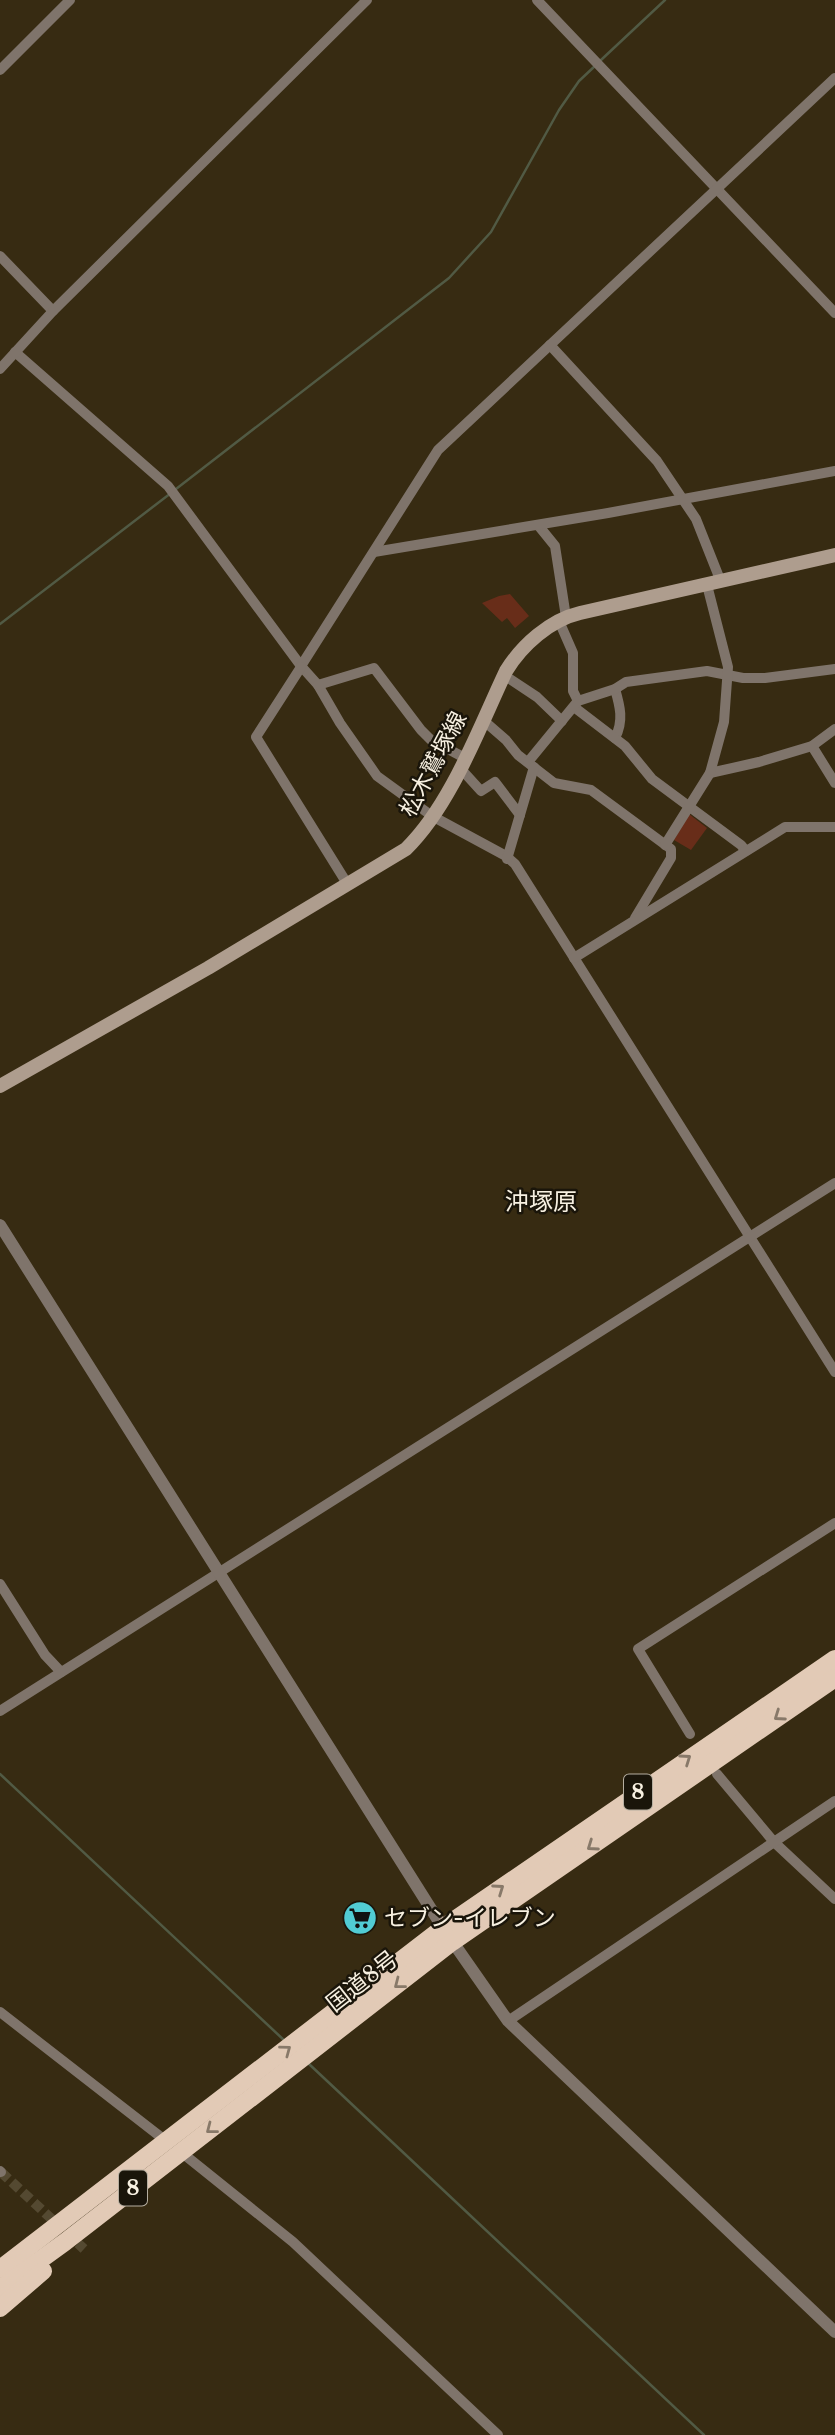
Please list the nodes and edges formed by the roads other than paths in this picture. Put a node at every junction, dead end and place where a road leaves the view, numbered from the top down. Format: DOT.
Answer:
graph roads {
  1 [pos="70,0"];
  2 [pos="367,0"];
  3 [pos="537,0"];
  4 [pos="0,70"];
  5 [pos="835,78"];
  6 [pos="717,189"];
  7 [pos="0,256"];
  8 [pos="53,311"];
  9 [pos="835,313"];
  10 [pos="550,345"];
  11 [pos="15,352"];
  12 [pos="0,369"];
  13 [pos="835,471"];
  14 [pos="682,499"];
  15 [pos="538,525"];
  16 [pos="374,552"];
  17 [pos="835,555"];
  18 [pos="714,584"];
  19 [pos="563,619"];
  20 [pos="301,666"];
  21 [pos="835,669"];
  22 [pos="726,675"];
  23 [pos="504,676"];
  24 [pos="318,685"];
  25 [pos="615,689"];
  26 [pos="576,704"];
  27 [pos="483,720"];
  28 [pos="562,721"];
  29 [pos="835,729"];
  30 [pos="615,738"];
  31 [pos="812,746"];
  32 [pos="463,764"];
  33 [pos="531,764"];
  34 [pos="710,773"];
  35 [pos="835,783"];
  36 [pos="690,806"];
  37 [pos="432,816"];
  38 [pos="520,816"];
  39 [pos="835,827"];
  40 [pos="665,845"];
  41 [pos="746,851"];
  42 [pos="507,859"];
  43 [pos="348,885"];
  44 [pos="635,918"];
  45 [pos="574,958"];
  46 [pos="0,1086"];
  47 [pos="835,1183"];
  48 [pos="0,1226"];
  49 [pos="750,1237"];
  50 [pos="835,1372"];
  51 [pos="835,1523"];
  52 [pos="218,1573"];
  53 [pos="0,1584"];
  54 [pos="835,1658"];
  55 [pos="61,1672"];
  56 [pos="835,1678"];
  57 [pos="0,1712"];
  58 [pos="690,1734"];
  59 [pos="717,1774"];
  60 [pos="835,1801"];
  61 [pos="774,1842"];
  62 [pos="835,1899"];
  63 [pos="448,1935"];
  64 [pos="0,2012"];
  65 [pos="508,2021"];
  66 [pos="260,2080"];
  67 [pos="166,2141"];
  68 [pos="181,2152"];
  69 [pos="133,2188"];
  70 [pos="96,2196"];
  71 [pos="0,2257"];
  72 [pos="0,2269"];
  73 [pos="0,2289"];
  74 [pos="0,2308"];
  75 [pos="835,2332"];
  76 [pos="498,2435"];
  1 -- 4 [label="street"];
  2 -- 8 [label="street"];
  3 -- 6 [label="street"];
  5 -- 6 [label="street"];
  6 -- 9 [label="street"];
  6 -- 10 [label="street"];
  7 -- 8 [label="street"];
  8 -- 11 [label="street"];
  10 -- 14 [label="street"];
  10 -- 16 [label="street"];
  11 -- 12 [label="street"];
  11 -- 20 [label="street"];
  13 -- 14 [label="street"];
  14 -- 15 [label="street"];
  14 -- 18 [label="street"];
  15 -- 16 [label="street"];
  15 -- 19 [label="street"];
  16 -- 20 [label="street"];
  17 -- 18 [label="main road, 松木鷲塚線"];
  18 -- 19 [label="main road, 松木鷲塚線"];
  18 -- 22 [label="street"];
  19 -- 23 [label="main road, 松木鷲塚線"];
  19 -- 26 [label="street"];
  20 -- 24 [label="street"];
  20 -- 43 [label="street"];
  21 -- 22 [label="street"];
  22 -- 25 [label="street"];
  22 -- 34 [label="street"];
  23 -- 27 [label="main road, 松木鷲塚線"];
  23 -- 28 [label="street"];
  24 -- 32 [label="street"];
  24 -- 37 [label="street"];
  25 -- 26 [label="street"];
  25 -- 30 [label="street"];
  26 -- 28 [label="street"];
  26 -- 30 [label="street"];
  27 -- 32 [label="main road, 松木鷲塚線"];
  27 -- 33 [label="street"];
  28 -- 33 [label="street"];
  29 -- 31 [label="street"];
  30 -- 36 [label="street"];
  31 -- 34 [label="street"];
  31 -- 35 [label="street"];
  32 -- 37 [label="main road, 松木鷲塚線"];
  32 -- 38 [label="street"];
  33 -- 38 [label="street"];
  33 -- 40 [label="street"];
  34 -- 36 [label="street"];
  36 -- 40 [label="street"];
  36 -- 41 [label="street"];
  37 -- 42 [label="street"];
  37 -- 43 [label="main road, 松木鷲塚線"];
  38 -- 42 [label="street"];
  39 -- 41 [label="street"];
  40 -- 44 [label="street"];
  41 -- 44 [label="street"];
  42 -- 45 [label="street"];
  43 -- 46 [label="main road, 松木鷲塚線"];
  44 -- 45 [label="street"];
  45 -- 49 [label="street"];
  47 -- 49 [label="street"];
  48 -- 52 [label="street"];
  49 -- 50 [label="street"];
  49 -- 52 [label="street"];
  51 -- 58 [label="street"];
  52 -- 55 [label="street"];
  52 -- 63 [label="street"];
  53 -- 55 [label="street"];
  63 -- 54 [label="highway, 国道8号 / 8, one-way"];
  55 -- 57 [label="street"];
  56 -- 63 [label="highway, 国道8号 / 8, one-way"];
  59 -- 61 [label="street"];
  60 -- 61 [label="street"];
  61 -- 62 [label="street"];
  61 -- 65 [label="street"];
  63 -- 65 [label="street"];
  63 -- 66 [label="highway, 国道8号 / 8"];
  64 -- 67 [label="street"];
  65 -- 75 [label="street"];
  66 -- 67 [label="highway, 国道8号 / 8"];
  66 -- 68 [label="highway, 国道8号 / 8, one-way"];
  67 -- 70 [label="highway, 国道8号 / 8"];
  68 -- 69 [label="highway, 国道8号 / 8"];
  68 -- 76 [label="street"];
  69 -- 73 [label="highway, 国道8号 / 8"];
  69 -- 74 [label="highway, 8"];
  70 -- 71 [label="highway, 8"];
  70 -- 72 [label="highway, 国道8号 / 8"];
}
